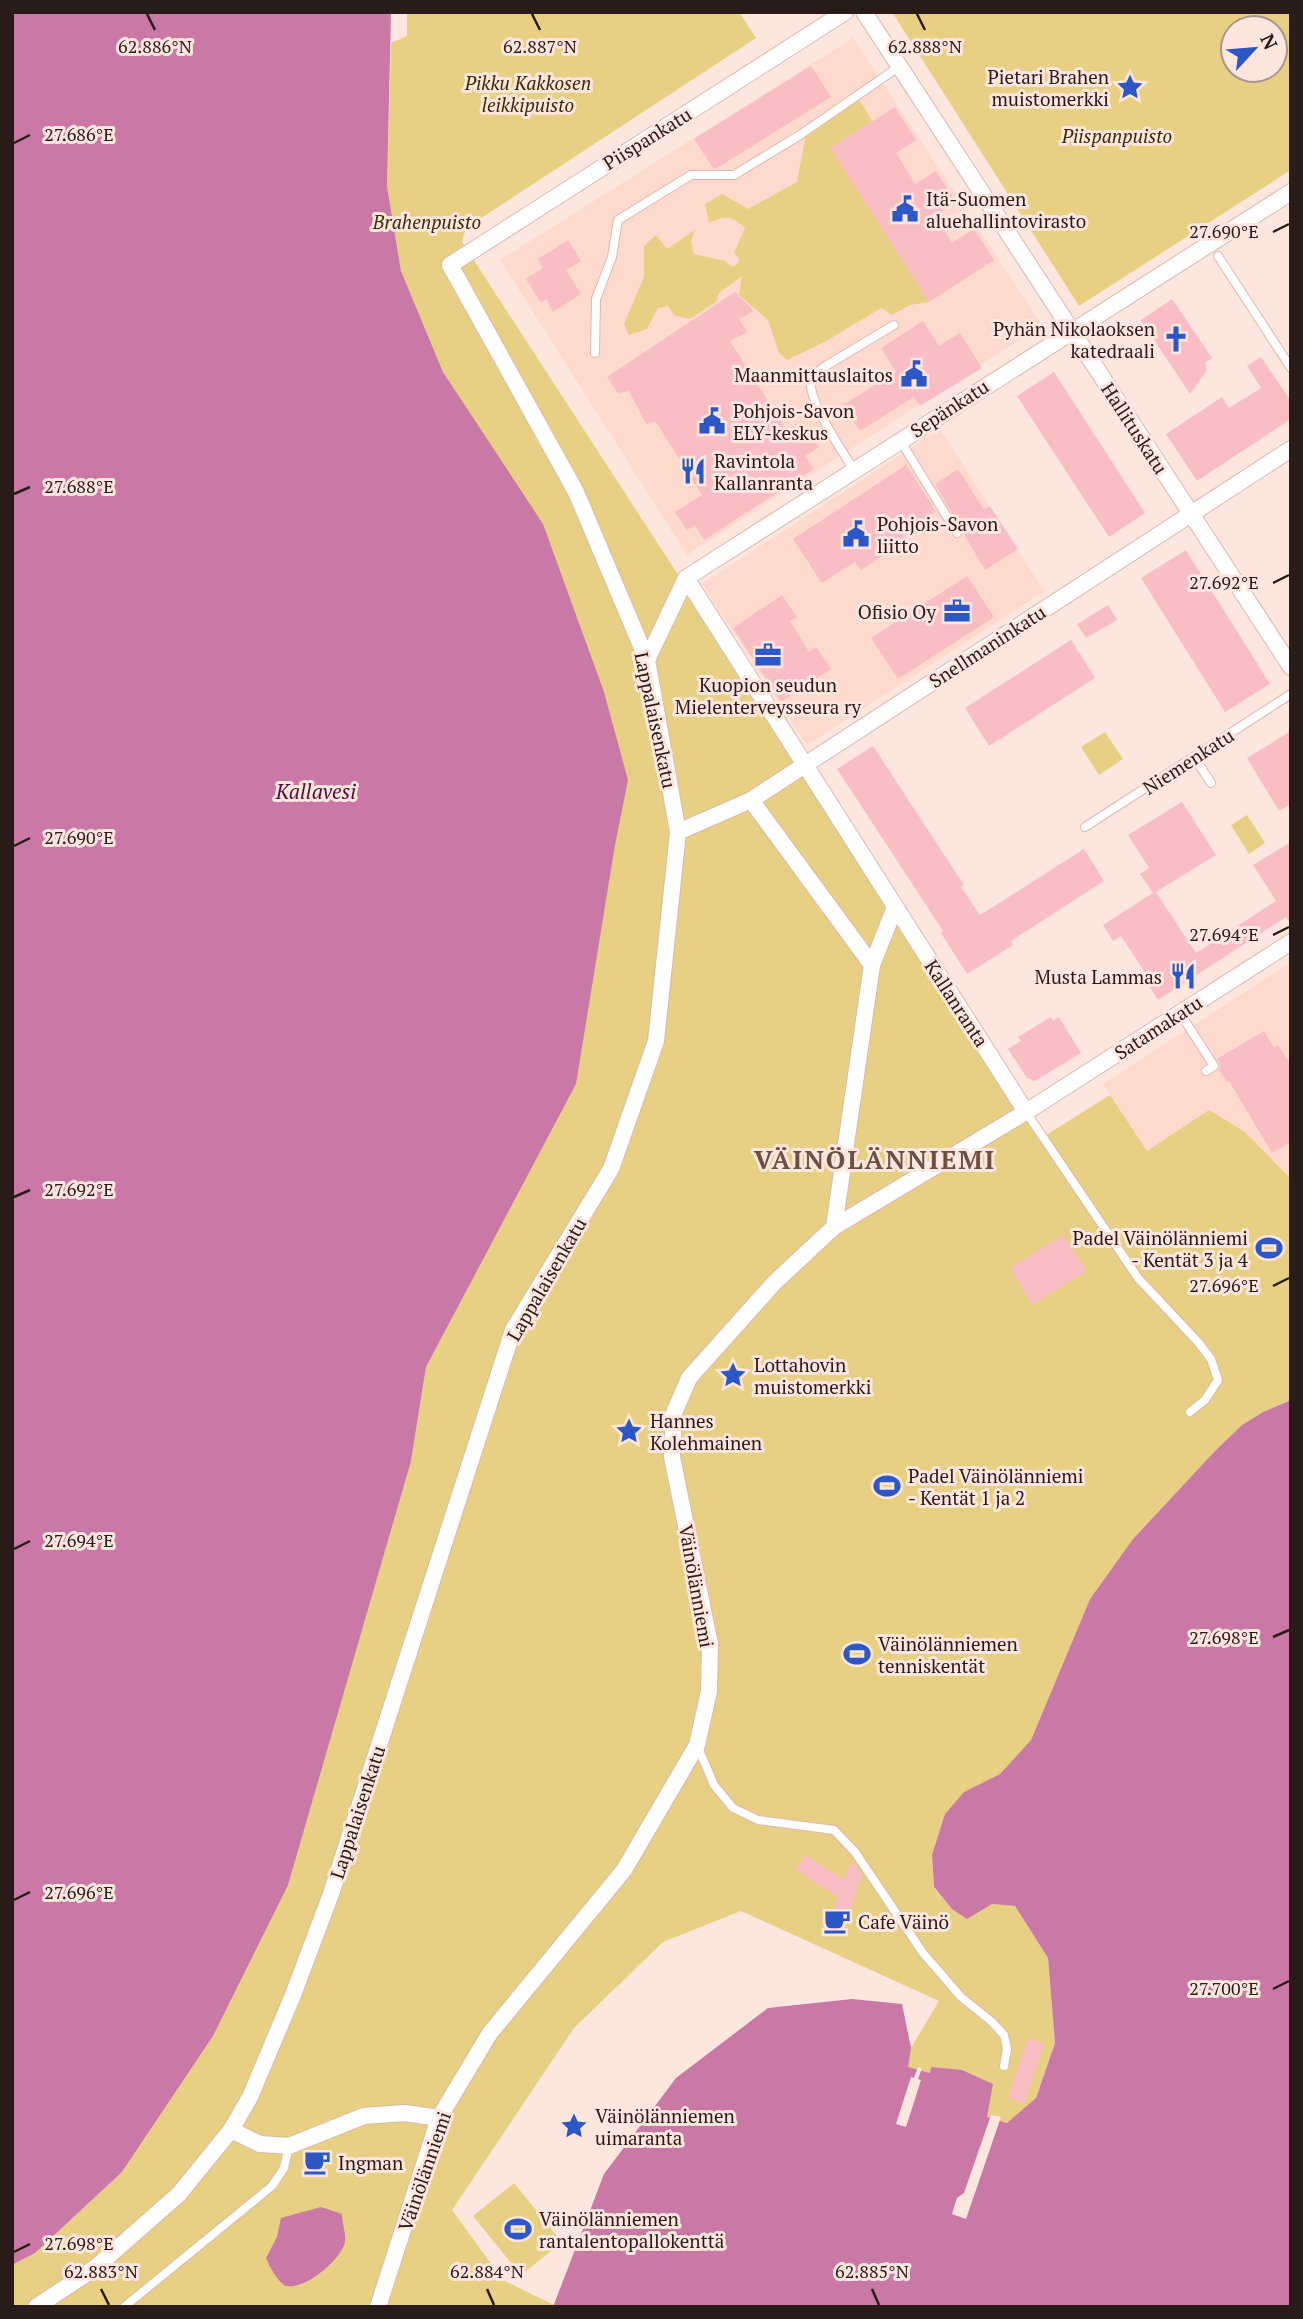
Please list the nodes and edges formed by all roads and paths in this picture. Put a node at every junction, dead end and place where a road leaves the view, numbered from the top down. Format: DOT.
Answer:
graph roads {
  1 [pos="845,12"];
  2 [pos="864,12"];
  3 [pos="900,66"];
  4 [pos="1291,192"];
  5 [pos="1218,256"];
  6 [pos="450,265"];
  7 [pos="894,325"];
  8 [pos="1071,330"];
  9 [pos="595,354"];
  10 [pos="1291,368"];
  11 [pos="900,440"];
  12 [pos="1291,449"];
  13 [pos="854,470"];
  14 [pos="1191,513"];
  15 [pos="957,533"];
  16 [pos="686,578"];
  17 [pos="647,660"];
  18 [pos="1291,667"];
  19 [pos="1291,694"];
  20 [pos="1194,757"];
  21 [pos="806,765"];
  22 [pos="1211,783"];
  23 [pos="751,800"];
  24 [pos="1084,827"];
  25 [pos="678,832"];
  26 [pos="895,908"];
  27 [pos="1291,942"];
  28 [pos="872,965"];
  29 [pos="1180,1013"];
  30 [pos="1206,1071"];
  31 [pos="1026,1112"];
  32 [pos="834,1227"];
  33 [pos="1191,1412"];
  34 [pos="697,1745"];
  35 [pos="1004,2066"];
  36 [pos="439,2118"];
  37 [pos="231,2130"];
  38 [pos="289,2146"];
  39 [pos="36,2307"];
  40 [pos="124,2307"];
  41 [pos="378,2307"];
  1 -- 6 [label="street, Piispankatu"];
  2 -- 3 [label="street, Hallituskatu"];
  3 -- 8 [label="street, Hallituskatu"];
  3 -- 9 [label="lane"];
  4 -- 8 [label="street, Sepänkatu"];
  5 -- 10 [label="lane"];
  6 -- 17 [label="street, Lappalaisenkatu"];
  7 -- 13 [label="lane"];
  8 -- 11 [label="street, Sepänkatu"];
  8 -- 14 [label="street, Hallituskatu"];
  11 -- 13 [label="street, Sepänkatu"];
  11 -- 15 [label="lane"];
  12 -- 14 [label="street, Snellmaninkatu"];
  13 -- 16 [label="street, Sepänkatu"];
  14 -- 18 [label="street, Hallituskatu"];
  14 -- 21 [label="street, Snellmaninkatu"];
  16 -- 17 [label="street"];
  16 -- 21 [label="street, Kallanranta"];
  17 -- 25 [label="street, Lappalaisenkatu"];
  19 -- 20 [label="lane, Niemenkatu"];
  20 -- 22 [label="lane"];
  20 -- 24 [label="lane, Niemenkatu"];
  21 -- 23 [label="street, Snellmaninkatu"];
  21 -- 26 [label="street, Kallanranta"];
  23 -- 25 [label="street, Snellmaninkatu"];
  23 -- 28 [label="street"];
  25 -- 37 [label="street, Lappalaisenkatu"];
  26 -- 28 [label="street"];
  26 -- 31 [label="street, Kallanranta"];
  27 -- 29 [label="street, Satamakatu"];
  28 -- 32 [label="street"];
  29 -- 30 [label="lane"];
  29 -- 31 [label="street, Satamakatu"];
  31 -- 32 [label="street, Väinölänniemi"];
  31 -- 33 [label="lane, Kallanranta"];
  32 -- 34 [label="street, Väinölänniemi"];
  34 -- 35 [label="lane"];
  34 -- 36 [label="street, Väinölänniemi"];
  36 -- 38 [label="street"];
  36 -- 41 [label="street, Väinölänniemi"];
  37 -- 38 [label="street"];
  37 -- 39 [label="street, Lappalaisenkatu"];
  38 -- 40 [label="lane"];
}
